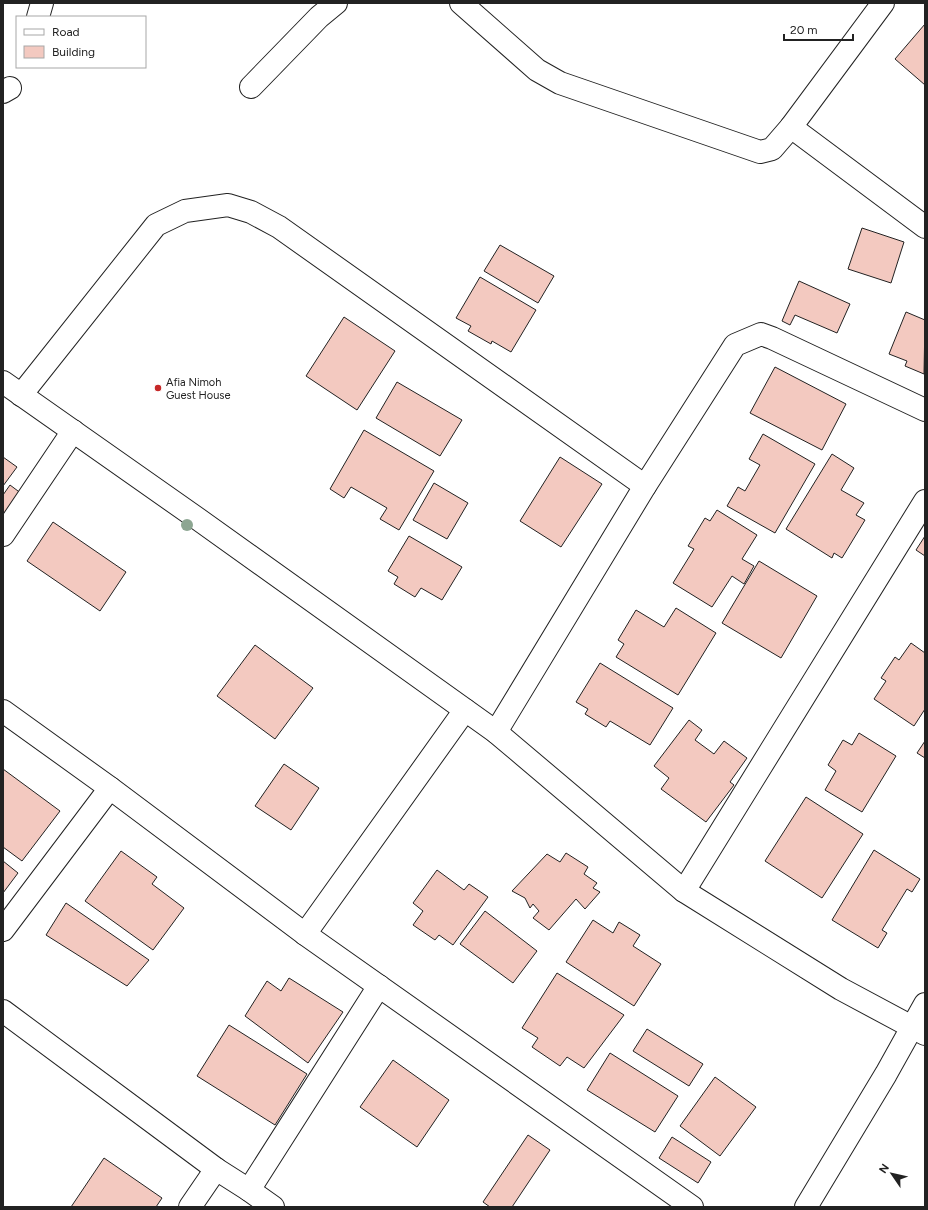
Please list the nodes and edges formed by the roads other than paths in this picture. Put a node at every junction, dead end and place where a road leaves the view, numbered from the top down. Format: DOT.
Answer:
graph roads {
  1 [pos="42,3"];
  2 [pos="336,3"];
  3 [pos="461,3"];
  4 [pos="883,3"];
  5 [pos="38,16"];
  6 [pos="251,87"];
  7 [pos="791,127"];
  8 [pos="925,227"];
  9 [pos="3,382"];
  10 [pos="21,395"];
  11 [pos="925,410"];
  12 [pos="73,430"];
  13 [pos="645,486"];
  14 [pos="925,501"];
  15 [pos="3,535"];
  16 [pos="465,710"];
  17 [pos="3,711"];
  18 [pos="496,732"];
  19 [pos="110,788"];
  20 [pos="684,891"];
  21 [pos="3,930"];
  22 [pos="305,934"];
  23 [pos="379,986"];
  24 [pos="925,1004"];
  25 [pos="3,1011"];
  26 [pos="919,1030"];
  27 [pos="216,1169"];
  28 [pos="249,1190"];
  29 [pos="190,1207"];
  30 [pos="273,1207"];
  31 [pos="692,1207"];
  32 [pos="806,1207"];
  1 -- 5 [label="street"];
  2 -- 6 [label="street"];
  3 -- 7 [label="street"];
  4 -- 7 [label="street"];
  7 -- 8 [label="street"];
  9 -- 10 [label="street"];
  10 -- 12 [label="street"];
  10 -- 13 [label="street"];
  11 -- 13 [label="street"];
  12 -- 15 [label="street"];
  12 -- 16 [label="street"];
  13 -- 18 [label="street"];
  14 -- 20 [label="street"];
  16 -- 18 [label="street"];
  16 -- 22 [label="street"];
  17 -- 19 [label="street"];
  18 -- 20 [label="street"];
  19 -- 21 [label="street"];
  19 -- 22 [label="street"];
  20 -- 26 [label="street"];
  22 -- 23 [label="street"];
  23 -- 28 [label="street"];
  23 -- 31 [label="street"];
  24 -- 26 [label="street"];
  25 -- 27 [label="street"];
  26 -- 32 [label="street"];
  27 -- 28 [label="street"];
  27 -- 29 [label="street"];
  28 -- 30 [label="street"];
}
